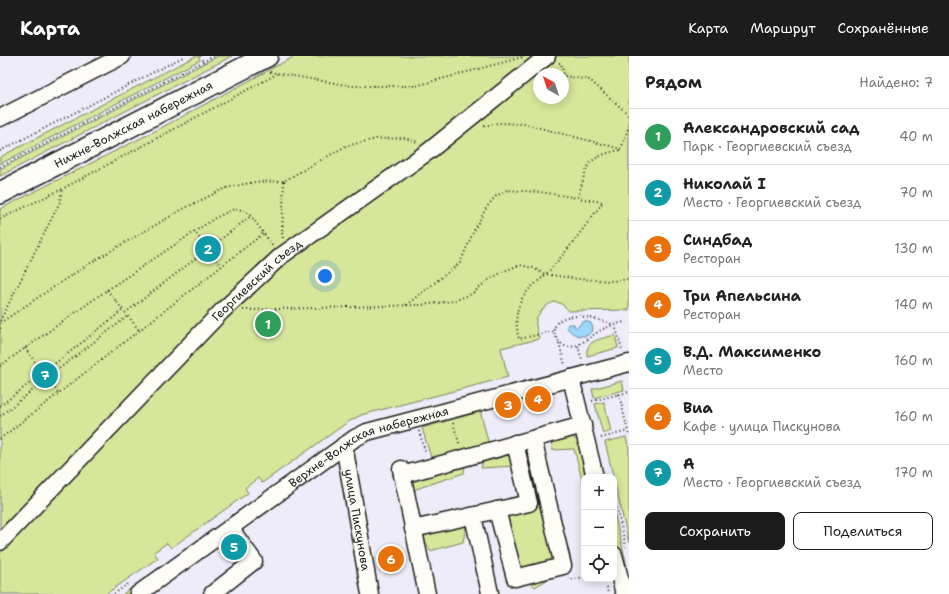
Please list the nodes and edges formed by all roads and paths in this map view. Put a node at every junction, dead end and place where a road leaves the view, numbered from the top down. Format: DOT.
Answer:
graph roads {
  1 [pos="122,56"];
  2 [pos="185,56"];
  3 [pos="200,56"];
  4 [pos="214,56"];
  5 [pos="527,56"];
  6 [pos="551,58"];
  7 [pos="203,62"];
  8 [pos="271,67"];
  9 [pos="629,115"];
  10 [pos="0,118"];
  11 [pos="462,125"];
  12 [pos="629,126"];
  13 [pos="424,144"];
  14 [pos="621,149"];
  15 [pos="0,152"];
  16 [pos="0,167"];
  17 [pos="284,181"];
  18 [pos="62,189"];
  19 [pos="0,193"];
  20 [pos="578,197"];
  21 [pos="251,216"];
  22 [pos="0,219"];
  23 [pos="194,231"];
  24 [pos="264,233"];
  25 [pos="208,249"];
  26 [pos="286,253"];
  27 [pos="221,266"];
  28 [pos="545,274"];
  29 [pos="629,279"];
  30 [pos="108,290"];
  31 [pos="406,305"];
  32 [pos="124,311"];
  33 [pos="222,311"];
  34 [pos="128,316"];
  35 [pos="629,321"];
  36 [pos="0,322"];
  37 [pos="615,325"];
  38 [pos="0,328"];
  39 [pos="139,330"];
  40 [pos="554,331"];
  41 [pos="0,332"];
  42 [pos="559,341"];
  43 [pos="578,346"];
  44 [pos="25,348"];
  45 [pos="625,357"];
  46 [pos="582,361"];
  47 [pos="0,366"];
  48 [pos="38,366"];
  49 [pos="52,366"];
  50 [pos="56,371"];
  51 [pos="568,372"];
  52 [pos="34,380"];
  53 [pos="53,385"];
  54 [pos="38,386"];
  55 [pos="629,392"];
  56 [pos="58,393"];
  57 [pos="619,394"];
  58 [pos="592,401"];
  59 [pos="0,406"];
  60 [pos="0,416"];
  61 [pos="453,421"];
  62 [pos="583,424"];
  63 [pos="419,430"];
  64 [pos="628,431"];
  65 [pos="629,436"];
  66 [pos="600,438"];
  67 [pos="0,439"];
  68 [pos="533,439"];
  69 [pos="515,444"];
  70 [pos="344,445"];
  71 [pos="463,458"];
  72 [pos="429,468"];
  73 [pos="594,474"];
  74 [pos="547,499"];
  75 [pos="529,503"];
  76 [pos="498,510"];
  77 [pos="616,510"];
  78 [pos="473,516"];
  79 [pos="230,528"];
  80 [pos="413,529"];
  81 [pos="0,542"];
  82 [pos="621,554"];
  83 [pos="624,572"];
  84 [pos="490,593"];
  85 [pos="138,594"];
  86 [pos="212,594"];
  87 [pos="370,594"];
  88 [pos="427,594"];
  89 [pos="624,594"];
  1 -- 10 [label="street"];
  2 -- 15 [label="path"];
  3 -- 7 [label="path"];
  4 -- 7 [label="path"];
  5 -- 8 [label="path"];
  6 -- 9 [label="path"];
  6 -- 11 [label="street, Георгиевский съезд"];
  7 -- 16 [label="path"];
  8 -- 18 [label="path"];
  8 -- 19 [label="main road, Нижне-Волжская набережная"];
  11 -- 14 [label="path"];
  11 -- 26 [label="street, Георгиевский съезд"];
  12 -- 14 [label="path"];
  13 -- 17 [label="path"];
  14 -- 20 [label="path"];
  17 -- 26 [label="path"];
  17 -- 36 [label="path"];
  18 -- 22 [label="path"];
  18 -- 36 [label="path"];
  20 -- 28 [label="path"];
  20 -- 31 [label="path"];
  21 -- 23 [label="path"];
  21 -- 24 [label="path"];
  21 -- 25 [label="path"];
  23 -- 25 [label="path"];
  23 -- 30 [label="path"];
  24 -- 26 [label="path"];
  24 -- 27 [label="path"];
  25 -- 27 [label="path"];
  25 -- 32 [label="path"];
  26 -- 33 [label="street, Георгиевский съезд"];
  27 -- 39 [label="path"];
  28 -- 29 [label="path"];
  28 -- 31 [label="path"];
  28 -- 40 [label="path"];
  30 -- 32 [label="path"];
  30 -- 44 [label="path"];
  31 -- 33 [label="path"];
  32 -- 34 [label="path"];
  32 -- 49 [label="path"];
  33 -- 81 [label="street, Георгиевский съезд"];
  34 -- 39 [label="path"];
  34 -- 50 [label="path"];
  35 -- 37 [label="path"];
  37 -- 40 [label="path"];
  37 -- 43 [label="path"];
  37 -- 45 [label="path"];
  38 -- 41 [label="path"];
  39 -- 56 [label="path"];
  40 -- 42 [label="path"];
  42 -- 43 [label="path"];
  42 -- 51 [label="path"];
  43 -- 46 [label="path"];
  44 -- 47 [label="path"];
  44 -- 48 [label="path"];
  45 -- 51 [label="street, Верхне-Волжская набережная"];
  48 -- 49 [label="path"];
  48 -- 52 [label="path"];
  49 -- 50 [label="path"];
  50 -- 53 [label="path"];
  51 -- 62 [label="street"];
  51 -- 70 [label="street, Верхне-Волжская набережная"];
  52 -- 54 [label="path"];
  52 -- 59 [label="path"];
  53 -- 54 [label="path"];
  53 -- 56 [label="path"];
  54 -- 60 [label="path"];
  55 -- 57 [label="path"];
  56 -- 67 [label="path"];
  57 -- 58 [label="path"];
  57 -- 64 [label="path"];
  61 -- 71 [label="path"];
  62 -- 68 [label="street"];
  62 -- 73 [label="street"];
  63 -- 72 [label="path"];
  64 -- 65 [label="path"];
  64 -- 66 [label="path"];
  68 -- 69 [label="street"];
  68 -- 74 [label="street"];
  69 -- 71 [label="street"];
  69 -- 75 [label="street"];
  70 -- 79 [label="street, Верхне-Волжская набережная"];
  70 -- 87 [label="street, улица Пискунова"];
  71 -- 72 [label="street"];
  72 -- 80 [label="street"];
  74 -- 75 [label="street"];
  74 -- 76 [label="street"];
  75 -- 76 [label="street"];
  76 -- 78 [label="street"];
  77 -- 82 [label="path"];
  78 -- 80 [label="street"];
  78 -- 84 [label="street"];
  79 -- 85 [label="street, Верхне-Волжская набережная"];
  79 -- 86 [label="street"];
  80 -- 88 [label="street"];
  82 -- 83 [label="street"];
  83 -- 89 [label="street"];
}
